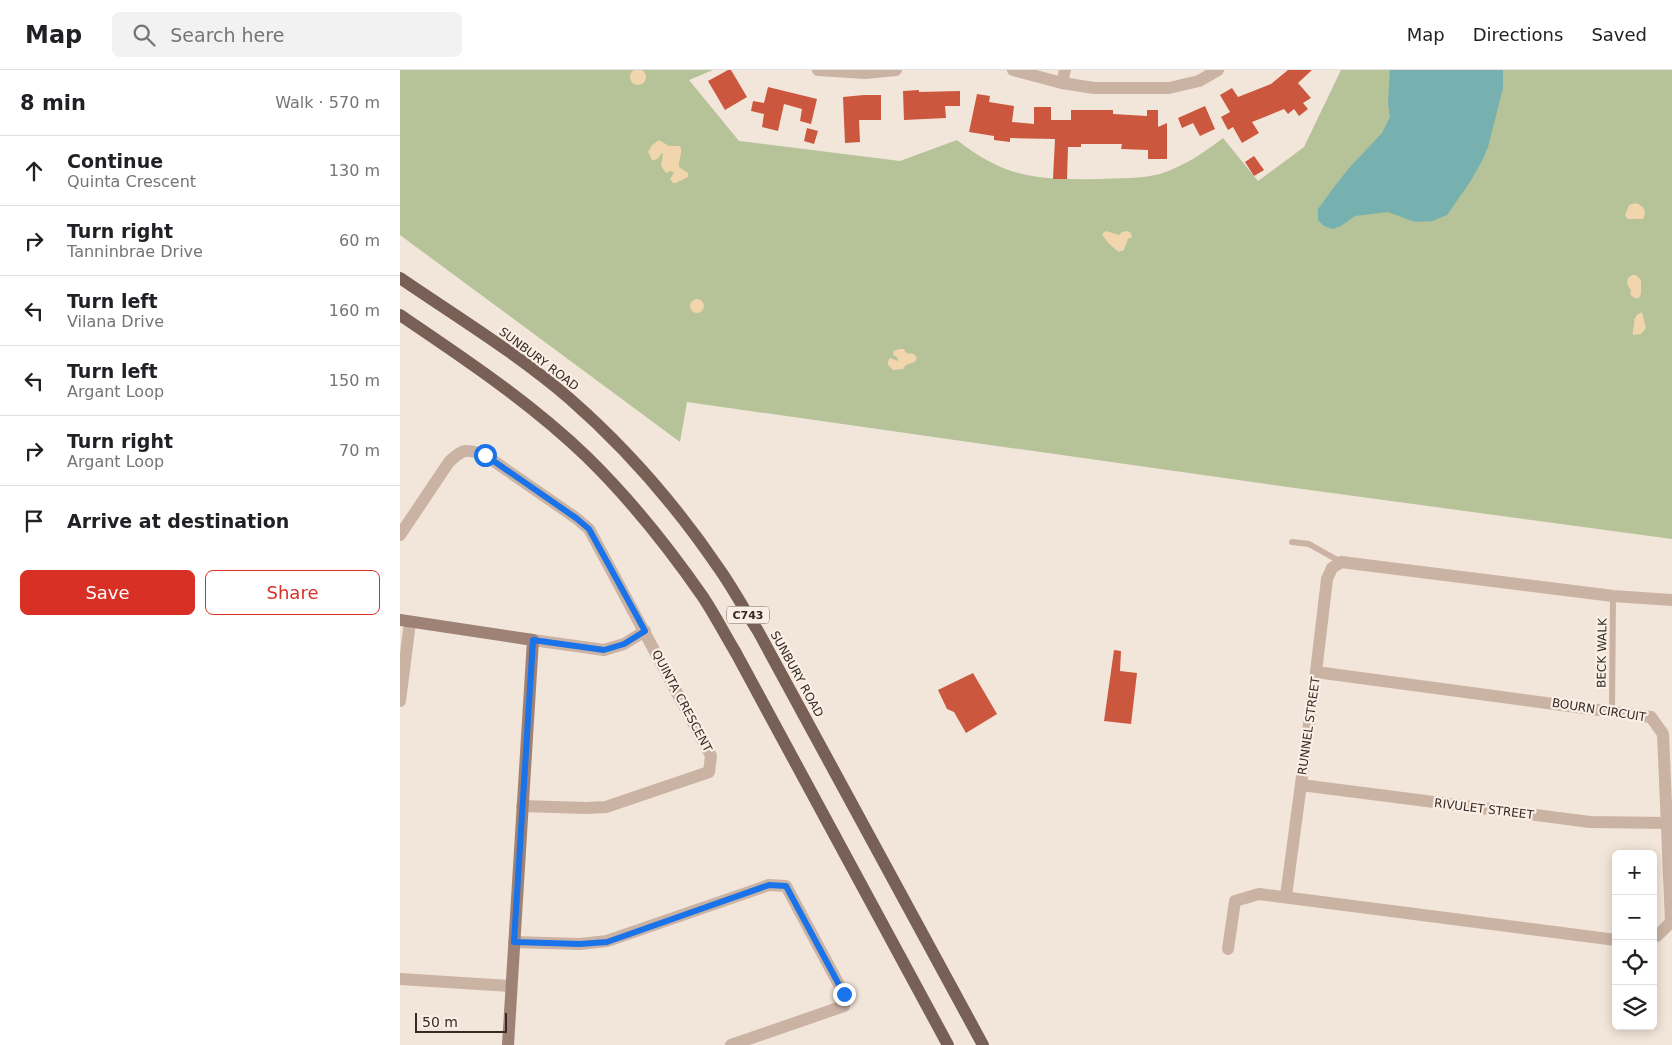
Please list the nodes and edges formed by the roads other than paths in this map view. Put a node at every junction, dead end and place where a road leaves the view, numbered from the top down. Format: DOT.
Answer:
graph roads {
  1 [pos="818,70"];
  2 [pos="896,70"];
  3 [pos="1013,70"];
  4 [pos="1218,70"];
  5 [pos="1064,76"];
  6 [pos="400,278"];
  7 [pos="400,315"];
  8 [pos="400,535"];
  9 [pos="1292,542"];
  10 [pos="1341,562"];
  11 [pos="1613,596"];
  12 [pos="1672,600"];
  13 [pos="405,621"];
  14 [pos="645,631"];
  15 [pos="533,640"];
  16 [pos="1316,672"];
  17 [pos="400,702"];
  18 [pos="1612,711"];
  19 [pos="1301,785"];
  20 [pos="522,806"];
  21 [pos="1668,823"];
  22 [pos="1286,896"];
  23 [pos="1657,936"];
  24 [pos="1612,939"];
  25 [pos="514,942"];
  26 [pos="1228,950"];
  27 [pos="400,979"];
  28 [pos="511,986"];
  29 [pos="508,1045"];
  30 [pos="731,1045"];
  31 [pos="948,1045"];
  32 [pos="983,1045"];
  1 -- 2 [label="street"];
  3 -- 5 [label="street"];
  4 -- 5 [label="street"];
  6 -- 32 [label="main road, SUNBURY ROAD / C743"];
  7 -- 31 [label="main road, C743"];
  8 -- 14 [label="street, QUINTA CRESCENT"];
  9 -- 10 [label="lane"];
  10 -- 11 [label="street"];
  10 -- 16 [label="street, RUNNEL STREET"];
  11 -- 12 [label="street"];
  11 -- 18 [label="lane, BECK WALK"];
  13 -- 15 [label="street"];
  13 -- 17 [label="street"];
  14 -- 15 [label="street"];
  14 -- 20 [label="street, QUINTA CRESCENT"];
  15 -- 20 [label="street"];
  16 -- 18 [label="street, BOURN CIRCUIT"];
  16 -- 19 [label="street, RUNNEL STREET"];
  18 -- 21 [label="street, BOURN CIRCUIT"];
  19 -- 21 [label="street, RIVULET STREET"];
  19 -- 22 [label="street, RUNNEL STREET"];
  20 -- 25 [label="street"];
  21 -- 23 [label="street, BOURN CIRCUIT"];
  22 -- 24 [label="street"];
  22 -- 26 [label="street"];
  25 -- 28 [label="street"];
  25 -- 30 [label="street"];
  27 -- 28 [label="street"];
  28 -- 29 [label="street"];
}
